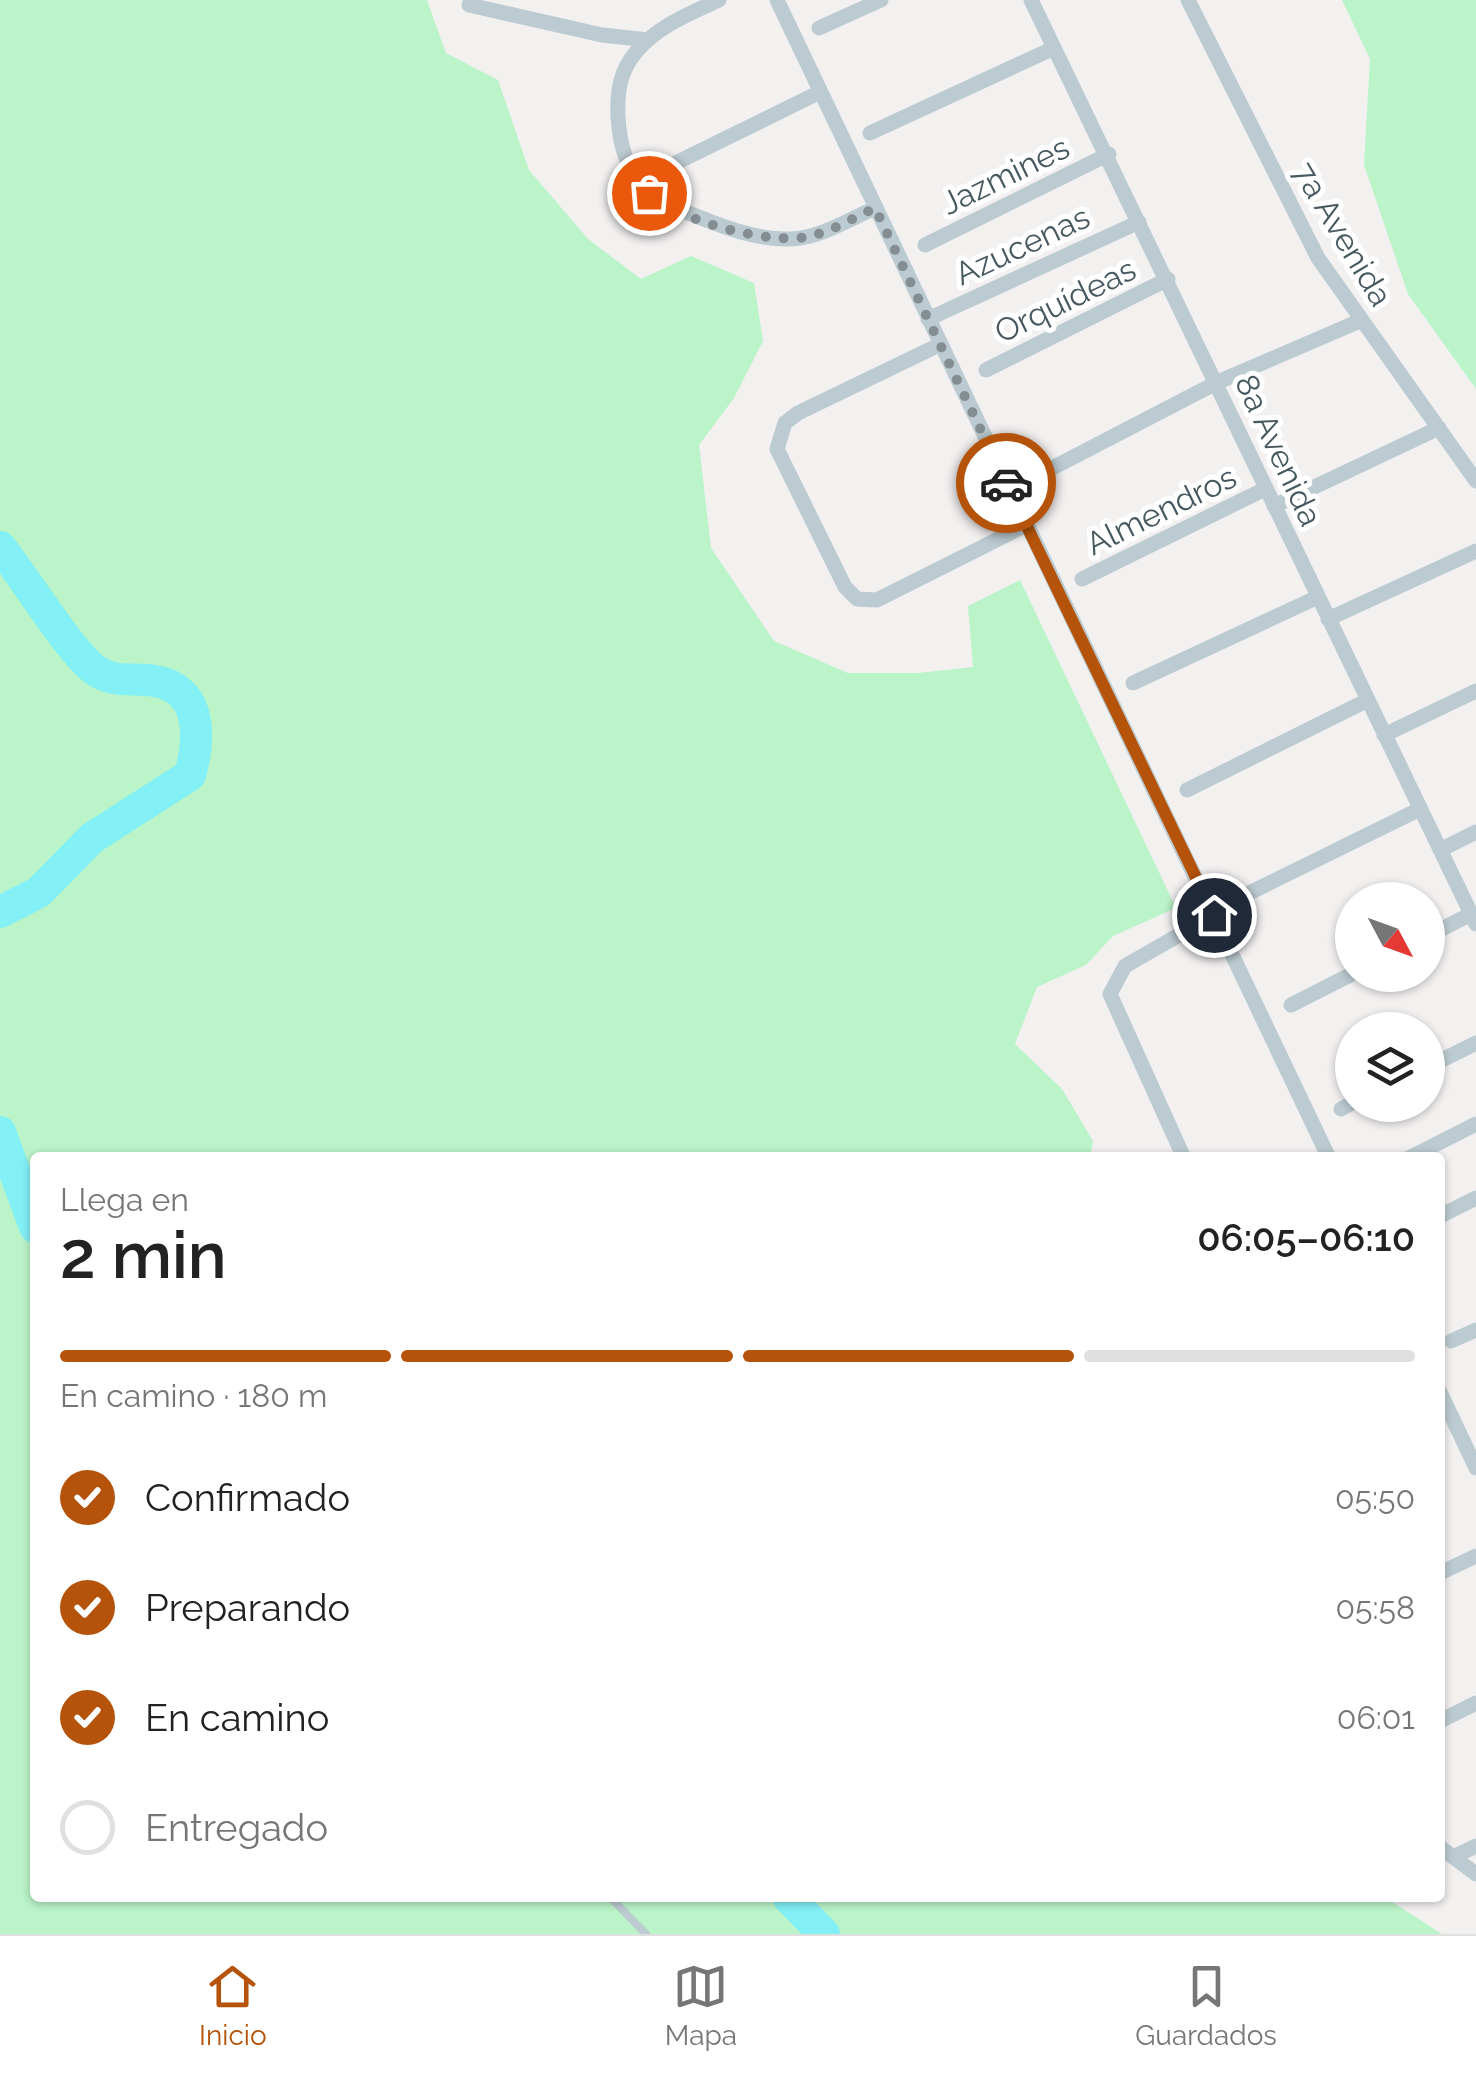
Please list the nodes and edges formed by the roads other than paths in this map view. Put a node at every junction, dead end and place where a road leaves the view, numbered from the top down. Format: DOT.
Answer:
graph roads {
  1 [pos="720,0"];
  2 [pos="777,0"];
  3 [pos="881,0"];
  4 [pos="1031,0"];
  5 [pos="1188,0"];
  6 [pos="469,6"];
  7 [pos="819,28"];
  8 [pos="648,40"];
  9 [pos="1054,48"];
  10 [pos="820,92"];
  11 [pos="870,133"];
  12 [pos="1109,154"];
  13 [pos="639,181"];
  14 [pos="875,208"];
  15 [pos="1139,222"];
  16 [pos="925,245"];
  17 [pos="1168,279"];
  18 [pos="928,318"];
  19 [pos="1362,320"];
  20 [pos="939,345"];
  21 [pos="986,370"];
  22 [pos="1218,382"];
  23 [pos="1439,428"];
  24 [pos="1035,476"];
  25 [pos="1476,481"];
  26 [pos="1265,490"];
  27 [pos="1274,506"];
  28 [pos="1026,524"];
  29 [pos="1476,551"];
  30 [pos="1082,579"];
  31 [pos="1318,597"];
  32 [pos="1328,618"];
  33 [pos="1133,683"];
  34 [pos="1476,691"];
  35 [pos="1368,700"];
  36 [pos="1384,735"];
  37 [pos="1187,790"];
  38 [pos="1420,809"];
  39 [pos="1476,832"];
  40 [pos="1440,850"];
  41 [pos="1239,898"];
  42 [pos="1214,915"];
  43 [pos="1474,919"];
  44 [pos="1445,930"];
  45 [pos="1335,983"];
  46 [pos="1291,1005"];
  47 [pos="1476,1044"];
  48 [pos="1445,1059"];
  49 [pos="1476,1124"];
  50 [pos="1181,1152"];
  51 [pos="1326,1152"];
  52 [pos="1421,1152"];
  53 [pos="1476,1198"];
  54 [pos="1445,1214"];
  55 [pos="1476,1330"];
  56 [pos="1451,1342"];
  57 [pos="1445,1403"];
  58 [pos="1476,1468"];
  59 [pos="1476,1556"];
  60 [pos="1445,1572"];
  61 [pos="1476,1703"];
  62 [pos="1445,1718"];
  63 [pos="1476,1846"];
  64 [pos="1446,1852"];
  65 [pos="1476,1874"];
  66 [pos="615,1902"];
  67 [pos="646,1934"];
  1 -- 8 [label="street"];
  2 -- 10 [label="street"];
  3 -- 7 [label="street"];
  4 -- 9 [label="street, 8a Avenida"];
  5 -- 19 [label="street, 7a Avenida"];
  6 -- 8 [label="street"];
  8 -- 13 [label="street"];
  9 -- 11 [label="street"];
  9 -- 12 [label="street, 8a Avenida"];
  10 -- 13 [label="street"];
  10 -- 14 [label="street"];
  12 -- 15 [label="street, 8a Avenida"];
  12 -- 16 [label="street, Jazmines"];
  13 -- 14 [label="street"];
  14 -- 18 [label="street"];
  15 -- 17 [label="street, 8a Avenida"];
  15 -- 18 [label="street, Azucenas"];
  17 -- 21 [label="street, Orquídeas"];
  17 -- 22 [label="street, 8a Avenida"];
  18 -- 20 [label="street"];
  19 -- 22 [label="street"];
  19 -- 23 [label="street, 7a Avenida"];
  20 -- 28 [label="street"];
  20 -- 28 [label="street"];
  22 -- 24 [label="street"];
  22 -- 26 [label="street, 8a Avenida"];
  23 -- 25 [label="street, 7a Avenida"];
  23 -- 27 [label="street"];
  26 -- 27 [label="street, 8a Avenida"];
  26 -- 30 [label="street, Almendros"];
  27 -- 31 [label="street, 8a Avenida"];
  28 -- 42 [label="street"];
  29 -- 32 [label="street"];
  31 -- 32 [label="street, 8a Avenida"];
  31 -- 33 [label="street"];
  32 -- 35 [label="street, 8a Avenida"];
  34 -- 36 [label="street"];
  35 -- 36 [label="street, 8a Avenida"];
  35 -- 37 [label="street"];
  36 -- 38 [label="street, 8a Avenida"];
  38 -- 40 [label="street, 8a Avenida"];
  38 -- 41 [label="street"];
  39 -- 40 [label="street"];
  40 -- 43 [label="street, 8a Avenida"];
  42 -- 50 [label="street"];
  42 -- 51 [label="street"];
  43 -- 44 [label="street"];
  45 -- 46 [label="street"];
  47 -- 48 [label="street"];
  49 -- 52 [label="street"];
  53 -- 54 [label="street"];
  55 -- 56 [label="street"];
  57 -- 58 [label="street"];
  59 -- 60 [label="street"];
  61 -- 62 [label="street"];
  63 -- 64 [label="street"];
  64 -- 65 [label="street"];
  66 -- 67 [label="lane"];
}
